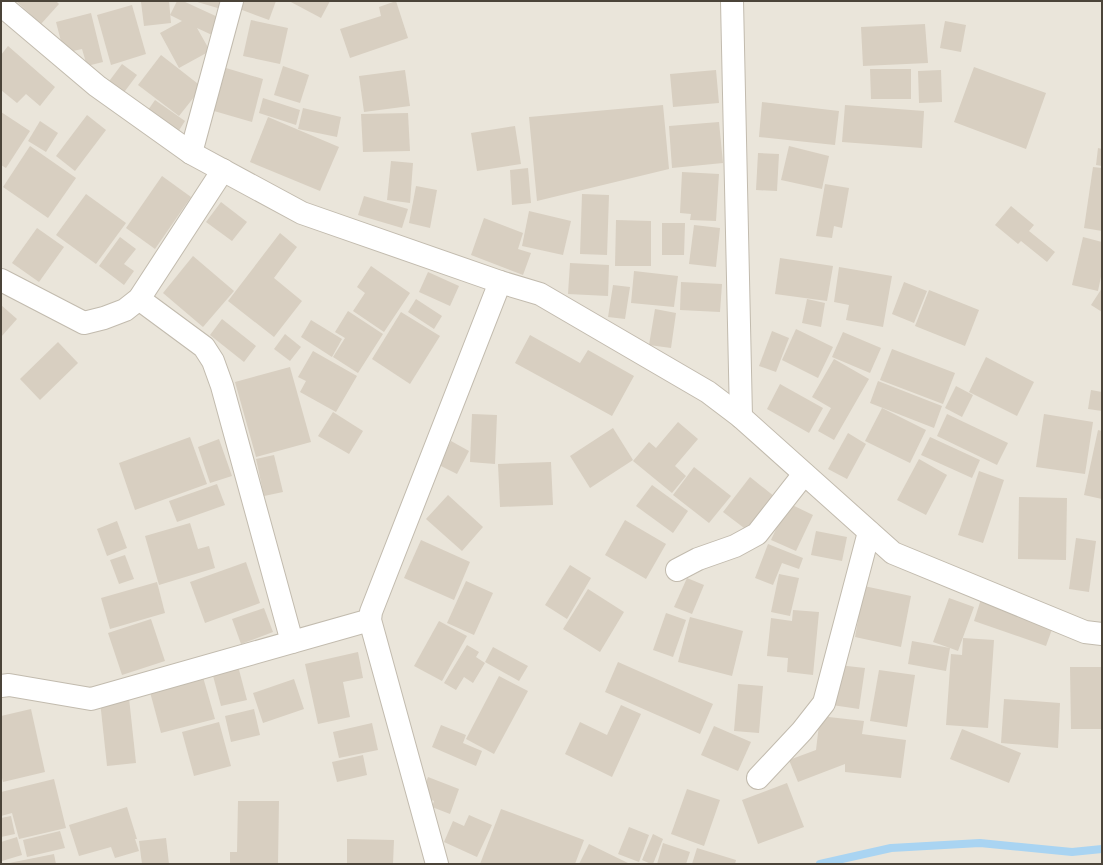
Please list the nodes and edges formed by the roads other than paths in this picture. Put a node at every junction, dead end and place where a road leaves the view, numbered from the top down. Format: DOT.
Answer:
graph roads {
  1 [pos="232,1"];
  2 [pos="732,1"];
  3 [pos="1,5"];
  4 [pos="191,153"];
  5 [pos="223,170"];
  6 [pos="1,280"];
  7 [pos="500,282"];
  8 [pos="139,299"];
  9 [pos="741,417"];
  10 [pos="804,474"];
  11 [pos="869,532"];
  12 [pos="677,570"];
  13 [pos="370,620"];
  14 [pos="1102,634"];
  15 [pos="292,642"];
  16 [pos="1,686"];
  17 [pos="758,778"];
  18 [pos="437,864"];
  1 -- 4 [label="street"];
  2 -- 9 [label="street"];
  3 -- 4 [label="street"];
  4 -- 5 [label="street"];
  5 -- 7 [label="street"];
  5 -- 8 [label="street"];
  6 -- 8 [label="street"];
  7 -- 9 [label="street"];
  7 -- 13 [label="street"];
  8 -- 15 [label="street"];
  9 -- 10 [label="street"];
  10 -- 11 [label="street"];
  10 -- 12 [label="street"];
  11 -- 14 [label="street"];
  11 -- 17 [label="street"];
  13 -- 15 [label="street"];
  13 -- 18 [label="street"];
  15 -- 16 [label="street"];
}
